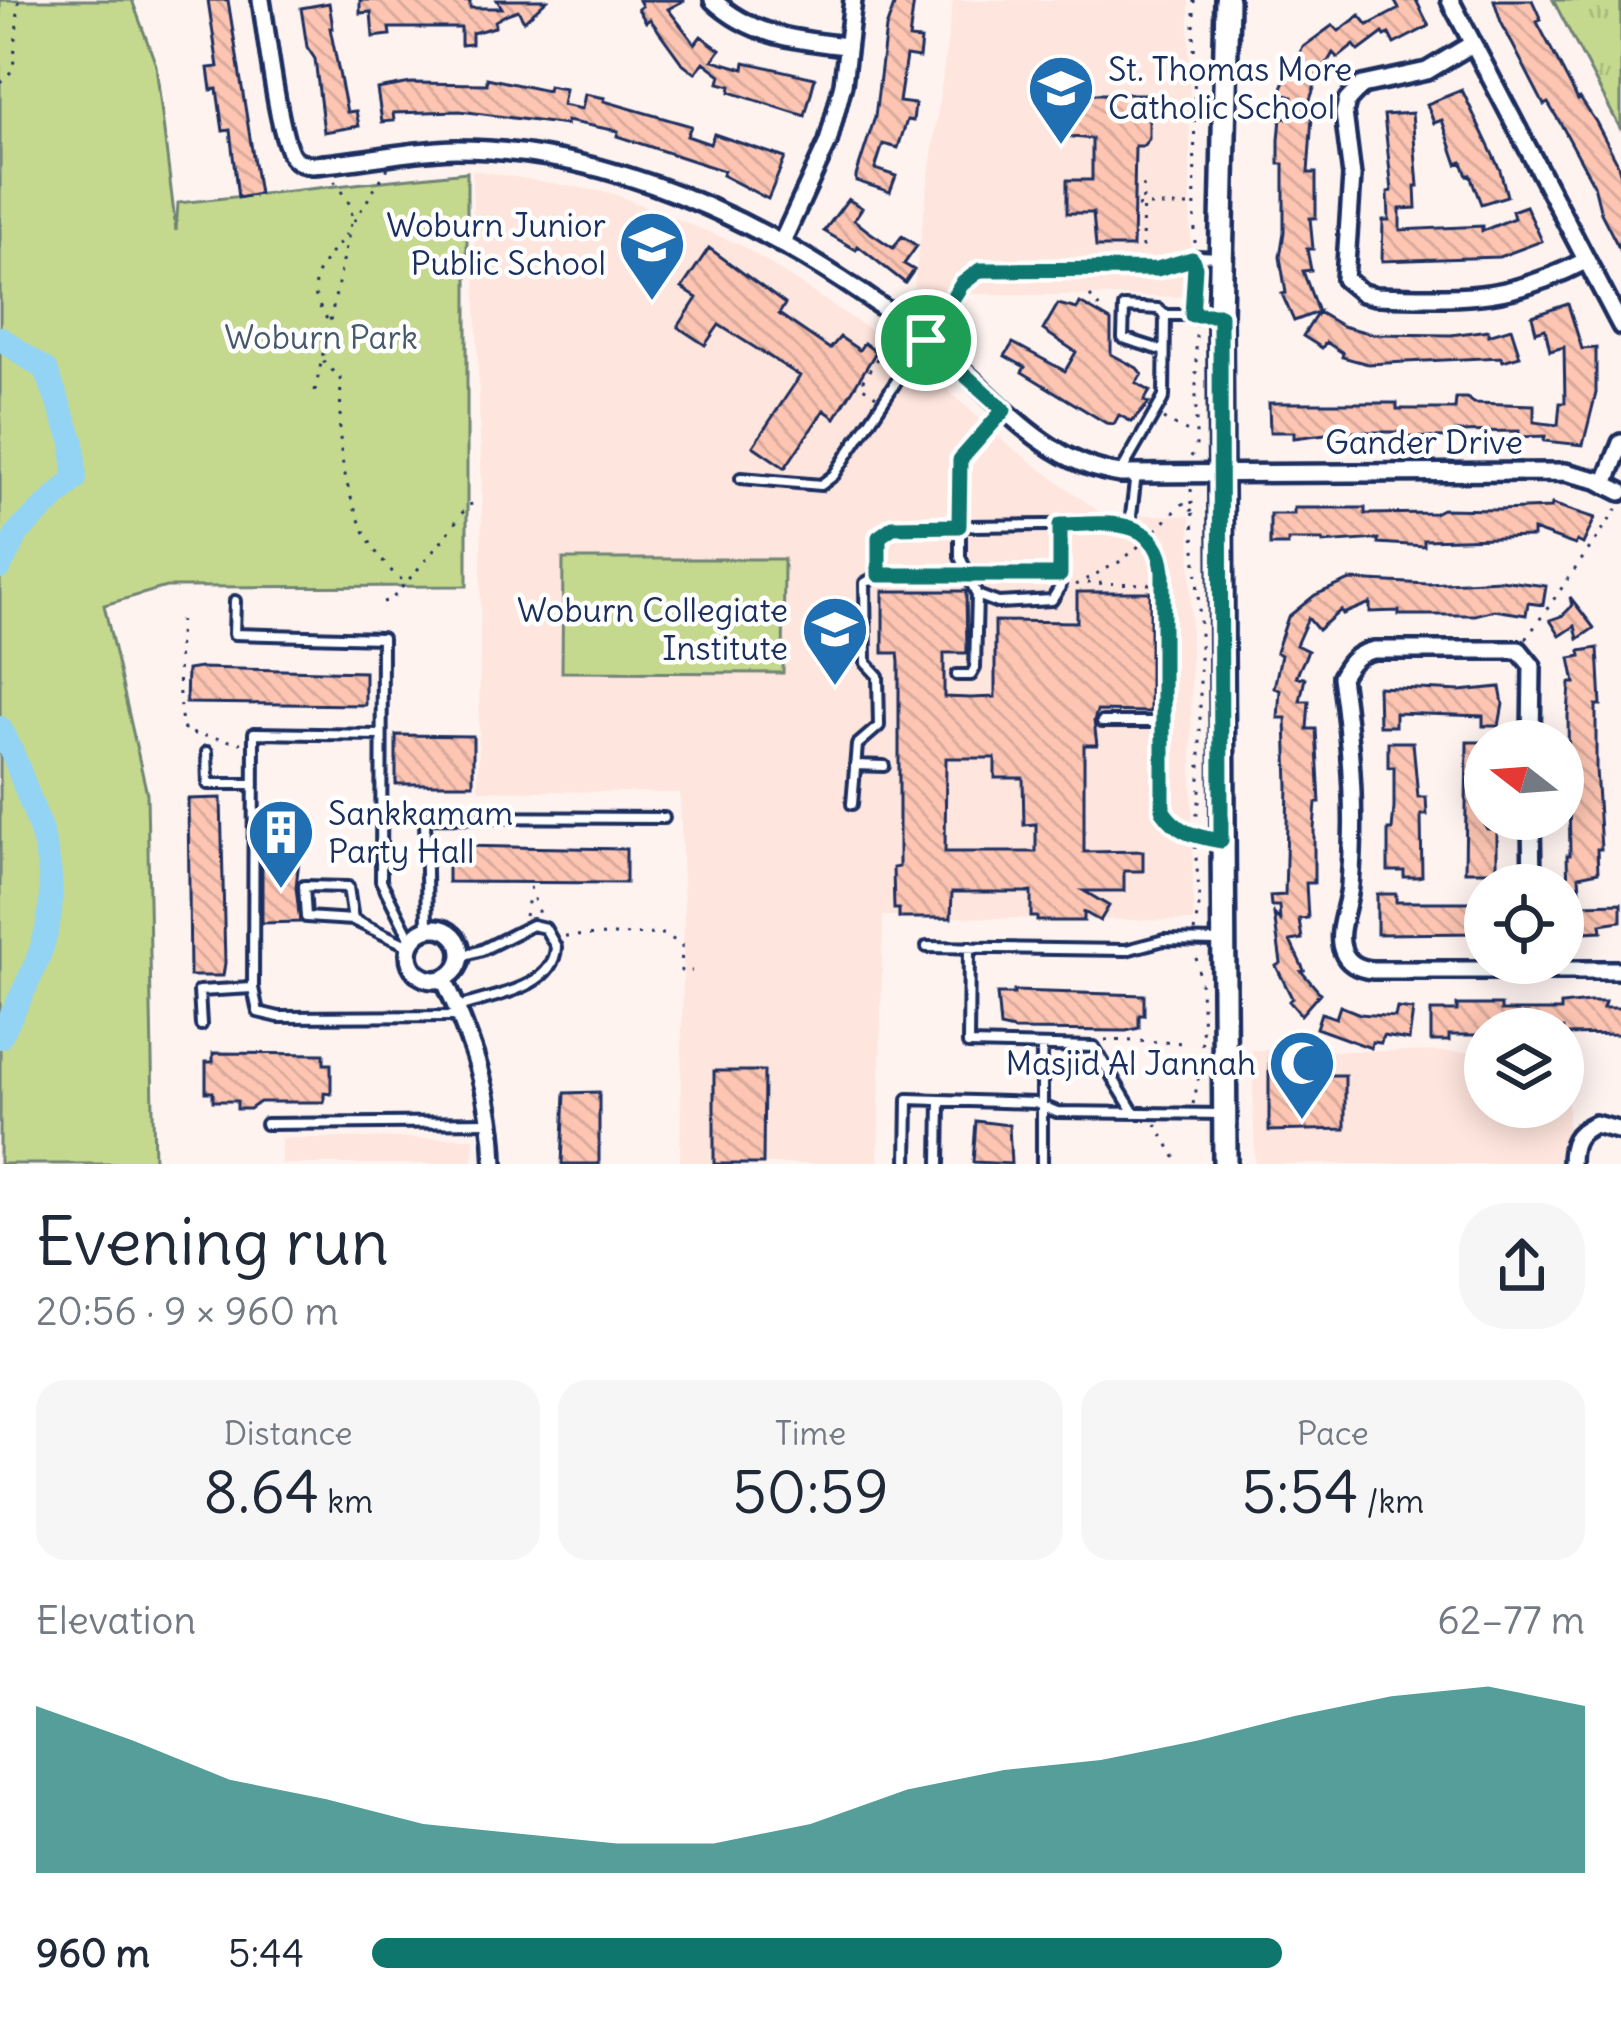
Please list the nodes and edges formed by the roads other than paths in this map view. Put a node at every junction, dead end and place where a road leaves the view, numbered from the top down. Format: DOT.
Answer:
graph roads {
  1 [pos="261,0"];
  2 [pos="713,0"];
  3 [pos="853,0"];
  4 [pos="1227,0"];
  5 [pos="1450,0"];
  6 [pos="1472,44"];
  7 [pos="846,46"];
  8 [pos="781,244"];
  9 [pos="1222,257"];
  10 [pos="1585,261"];
  11 [pos="1165,315"];
  12 [pos="1220,315"];
  13 [pos="1621,326"];
  14 [pos="926,340"];
  15 [pos="1164,351"];
  16 [pos="1004,410"];
  17 [pos="1621,442"];
  18 [pos="1222,472"];
  19 [pos="1129,473"];
  20 [pos="741,478"];
  21 [pos="1613,488"];
  22 [pos="1130,524"];
  23 [pos="1060,525"];
  24 [pos="959,526"];
  25 [pos="879,575"];
  26 [pos="969,575"];
  27 [pos="1060,575"];
  28 [pos="977,595"];
  29 [pos="236,601"];
  30 [pos="957,676"];
  31 [pos="1531,720"];
  32 [pos="1102,722"];
  33 [pos="1163,722"];
  34 [pos="380,735"];
  35 [pos="207,752"];
  36 [pos="856,765"];
  37 [pos="884,766"];
  38 [pos="254,784"];
  39 [pos="852,804"];
  40 [pos="664,818"];
  41 [pos="1221,841"];
  42 [pos="353,920"];
  43 [pos="427,929"];
  44 [pos="1222,941"];
  45 [pos="411,945"];
  46 [pos="927,946"];
  47 [pos="969,947"];
  48 [pos="462,956"];
  49 [pos="1464,967"];
  50 [pos="1584,968"];
  51 [pos="1621,970"];
  52 [pos="444,979"];
  53 [pos="253,988"];
  54 [pos="458,1012"];
  55 [pos="201,1025"];
  56 [pos="1042,1047"];
  57 [pos="940,1100"];
  58 [pos="1045,1107"];
  59 [pos="1134,1113"];
  60 [pos="1225,1114"];
  61 [pos="494,1122"];
  62 [pos="266,1124"];
  63 [pos="1621,1131"];
  64 [pos="494,1164"];
  65 [pos="907,1164"];
  66 [pos="938,1164"];
  67 [pos="1042,1164"];
  68 [pos="1225,1164"];
  69 [pos="1571,1164"];
  1 -- 8 [label="street, Gander Drive"];
  2 -- 7 [label="street"];
  3 -- 7 [label="street"];
  4 -- 9 [label="main road"];
  5 -- 6 [label="street"];
  6 -- 10 [label="street"];
  6 -- 10 [label="street"];
  7 -- 8 [label="street"];
  8 -- 14 [label="street, Gander Drive"];
  9 -- 12 [label="main road"];
  9 -- 14 [label="lane"];
  10 -- 13 [label="street"];
  11 -- 12 [label="lane"];
  11 -- 15 [label="lane"];
  11 -- 15 [label="lane"];
  12 -- 18 [label="main road"];
  14 -- 16 [label="street, Gander Drive"];
  14 -- 20 [label="lane"];
  15 -- 19 [label="lane"];
  16 -- 19 [label="street, Gander Drive"];
  16 -- 24 [label="lane"];
  17 -- 21 [label="street"];
  18 -- 19 [label="street, Gander Drive"];
  18 -- 21 [label="street, Gander Drive"];
  18 -- 41 [label="main road"];
  19 -- 22 [label="lane"];
  22 -- 23 [label="lane"];
  22 -- 33 [label="lane"];
  23 -- 24 [label="lane"];
  23 -- 27 [label="lane"];
  24 -- 25 [label="lane"];
  24 -- 26 [label="lane"];
  25 -- 26 [label="lane"];
  25 -- 36 [label="lane"];
  26 -- 27 [label="lane"];
  26 -- 28 [label="lane"];
  27 -- 28 [label="lane"];
  28 -- 30 [label="lane"];
  29 -- 34 [label="lane"];
  31 -- 49 [label="street"];
  32 -- 33 [label="lane"];
  33 -- 41 [label="lane"];
  34 -- 38 [label="lane"];
  34 -- 45 [label="lane"];
  35 -- 38 [label="lane"];
  36 -- 37 [label="lane"];
  36 -- 39 [label="lane"];
  38 -- 53 [label="lane"];
  40 -- 43 [label="lane"];
  41 -- 44 [label="main road"];
  42 -- 42 [label="lane"];
  42 -- 45 [label="lane"];
  43 -- 45 [label="street"];
  43 -- 48 [label="street"];
  44 -- 47 [label="lane"];
  44 -- 60 [label="main road"];
  45 -- 52 [label="street"];
  46 -- 47 [label="lane"];
  47 -- 56 [label="lane"];
  48 -- 52 [label="street"];
  48 -- 54 [label="lane"];
  50 -- 51 [label="street"];
  52 -- 54 [label="street"];
  53 -- 54 [label="lane"];
  53 -- 55 [label="lane"];
  54 -- 61 [label="street"];
  56 -- 58 [label="lane"];
  56 -- 59 [label="lane"];
  57 -- 58 [label="lane"];
  57 -- 65 [label="lane"];
  57 -- 66 [label="lane"];
  58 -- 59 [label="lane"];
  58 -- 67 [label="lane"];
  59 -- 60 [label="lane"];
  60 -- 68 [label="main road"];
  61 -- 62 [label="lane"];
  61 -- 64 [label="street"];
  63 -- 69 [label="street"];
}
